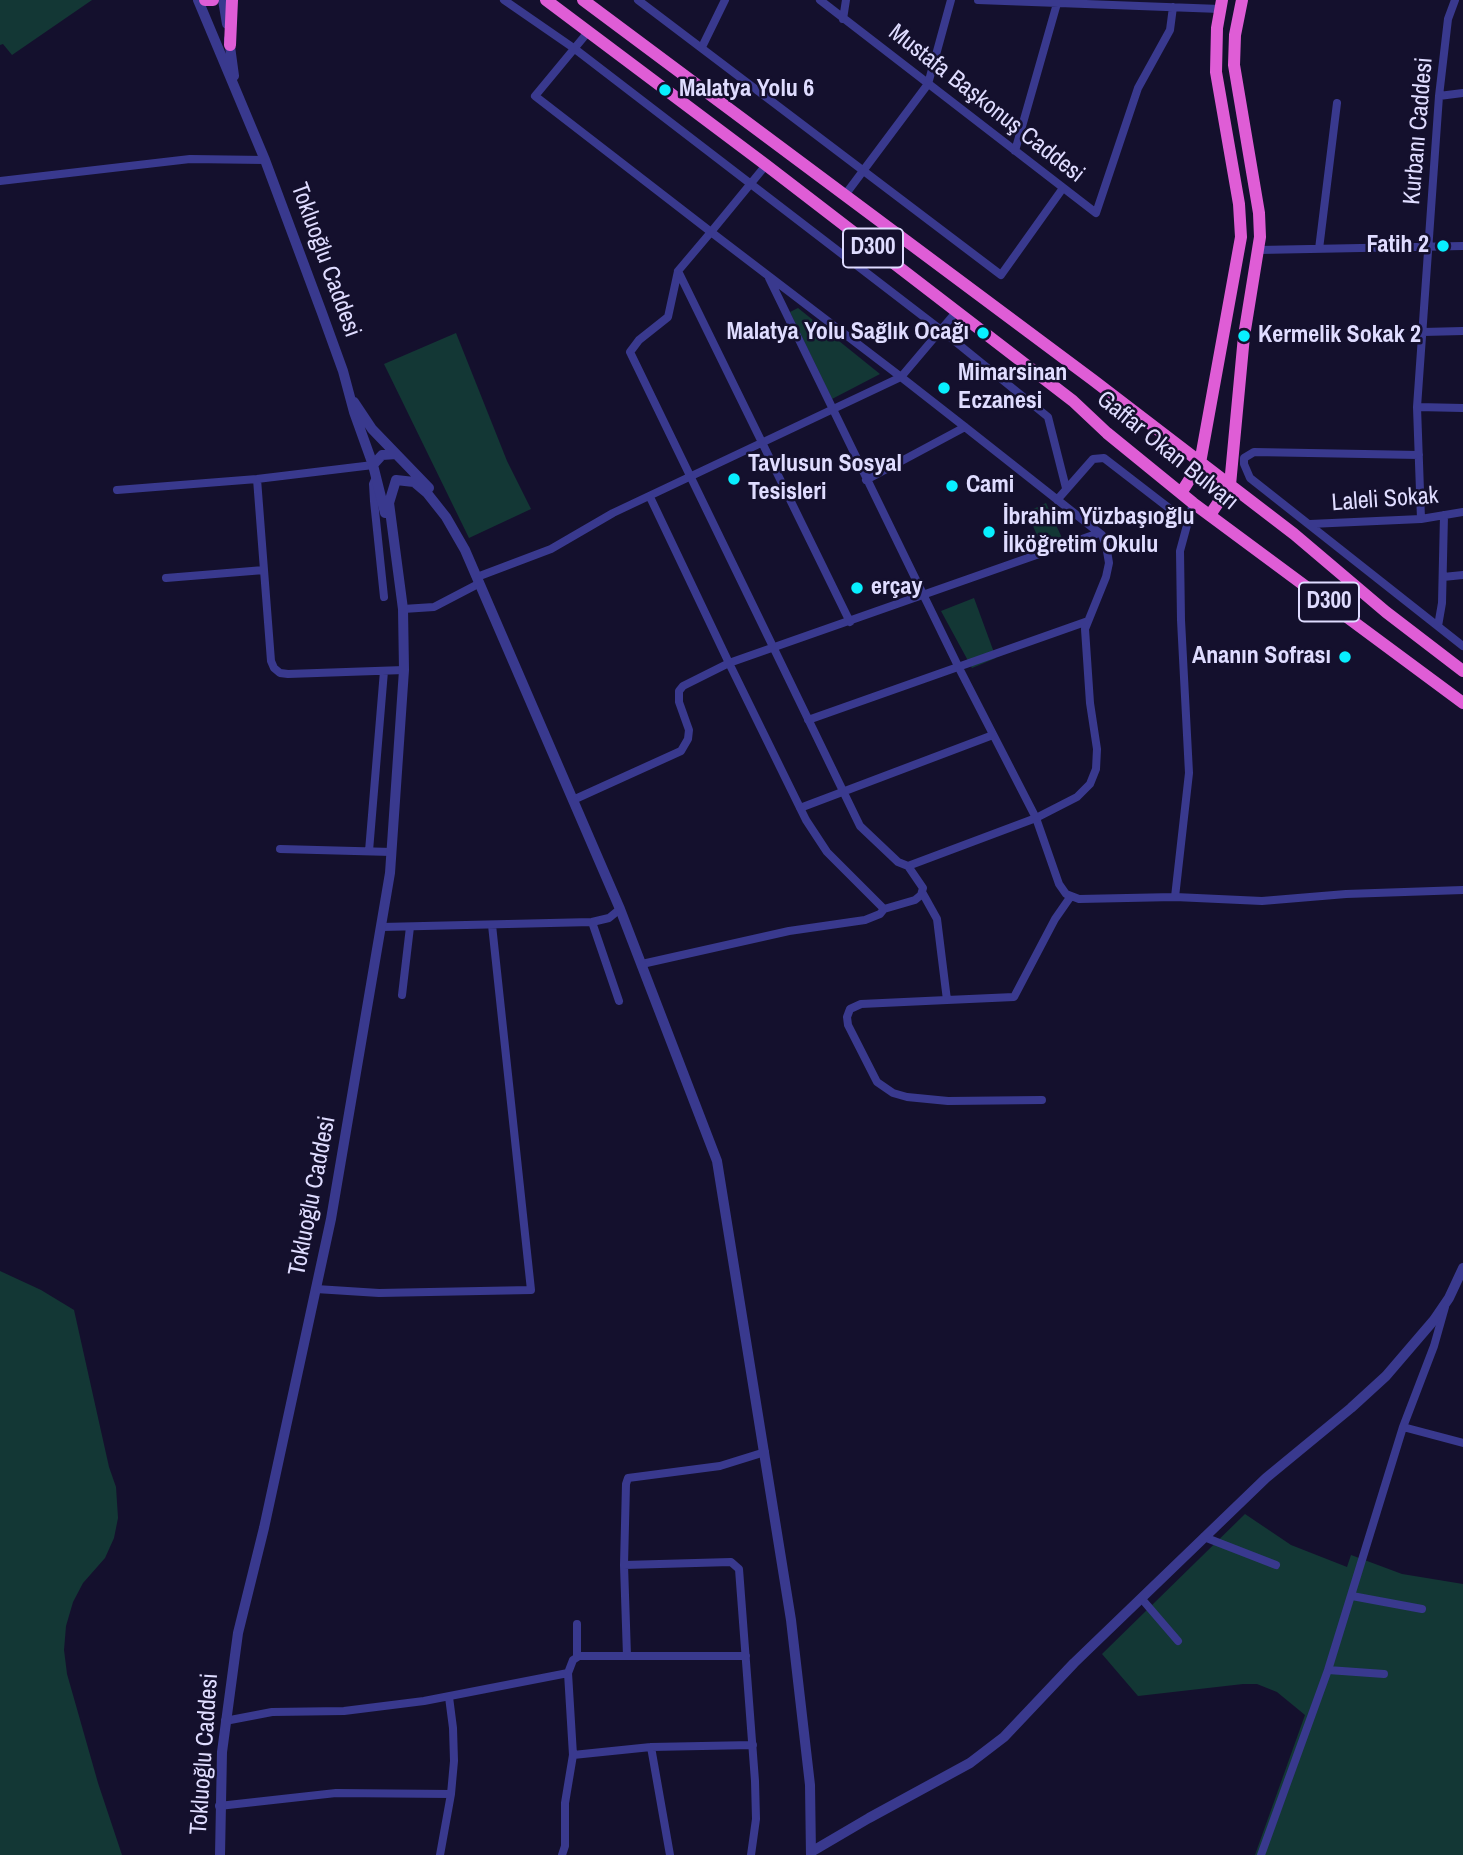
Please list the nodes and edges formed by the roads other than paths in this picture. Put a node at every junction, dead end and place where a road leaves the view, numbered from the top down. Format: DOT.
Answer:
graph roads {
  1 [pos="198,0"];
  2 [pos="205,0"];
  3 [pos="213,0"];
  4 [pos="223,0"];
  5 [pos="232,0"];
  6 [pos="504,0"];
  7 [pos="546,0"];
  8 [pos="583,0"];
  9 [pos="638,0"];
  10 [pos="725,0"];
  11 [pos="820,0"];
  12 [pos="846,0"];
  13 [pos="951,0"];
  14 [pos="978,0"];
  15 [pos="1242,0"];
  16 [pos="1455,0"];
  17 [pos="1058,1"];
  18 [pos="1221,4"];
  19 [pos="1173,7"];
  20 [pos="843,19"];
  21 [pos="588,32"];
  22 [pos="230,45"];
  23 [pos="702,47"];
  24 [pos="575,49"];
  25 [pos="928,84"];
  26 [pos="236,91"];
  27 [pos="1463,93"];
  28 [pos="1439,96"];
  29 [pos="1337,103"];
  30 [pos="1015,151"];
  31 [pos="265,160"];
  32 [pos="766,165"];
  33 [pos="865,171"];
  34 [pos="0,181"];
  35 [pos="750,184"];
  36 [pos="1063,188"];
  37 [pos="845,195"];
  38 [pos="711,232"];
  39 [pos="1463,246"];
  40 [pos="1429,247"];
  41 [pos="1319,248"];
  42 [pos="1259,250"];
  43 [pos="678,271"];
  44 [pos="768,275"];
  45 [pos="956,312"];
  46 [pos="941,330"];
  47 [pos="1463,331"];
  48 [pos="1423,332"];
  49 [pos="901,377"];
  50 [pos="352,400"];
  51 [pos="1417,407"];
  52 [pos="1463,408"];
  53 [pos="832,410"];
  54 [pos="965,427"];
  55 [pos="762,443"];
  56 [pos="1419,455"];
  57 [pos="400,458"];
  58 [pos="1200,463"];
  59 [pos="373,465"];
  60 [pos="376,477"];
  61 [pos="690,478"];
  62 [pos="257,479"];
  63 [pos="396,480"];
  64 [pos="866,480"];
  65 [pos="1230,485"];
  66 [pos="1066,488"];
  67 [pos="117,490"];
  68 [pos="1181,493"];
  69 [pos="650,497"];
  70 [pos="1057,500"];
  71 [pos="435,501"];
  72 [pos="1193,503"];
  73 [pos="1463,512"];
  74 [pos="1210,515"];
  75 [pos="1444,515"];
  76 [pos="1421,519"];
  77 [pos="1187,522"];
  78 [pos="1310,524"];
  79 [pos="1099,533"];
  80 [pos="393,540"];
  81 [pos="264,570"];
  82 [pos="1463,575"];
  83 [pos="1443,577"];
  84 [pos="166,578"];
  85 [pos="478,580"];
  86 [pos="924,596"];
  87 [pos="384,597"];
  88 [pos="403,608"];
  89 [pos="1088,621"];
  90 [pos="850,622"];
  91 [pos="1438,626"];
  92 [pos="1463,646"];
  93 [pos="772,649"];
  94 [pos="729,663"];
  95 [pos="959,668"];
  96 [pos="404,670"];
  97 [pos="384,671"];
  98 [pos="1463,671"];
  99 [pos="1463,703"];
  100 [pos="808,720"];
  101 [pos="993,735"];
  102 [pos="844,791"];
  103 [pos="573,800"];
  104 [pos="800,808"];
  105 [pos="1036,818"];
  106 [pos="280,849"];
  107 [pos="369,851"];
  108 [pos="392,852"];
  109 [pos="908,866"];
  110 [pos="1463,890"];
  111 [pos="922,892"];
  112 [pos="1071,896"];
  113 [pos="1175,897"];
  114 [pos="620,909"];
  115 [pos="884,909"];
  116 [pos="592,922"];
  117 [pos="492,925"];
  118 [pos="410,926"];
  119 [pos="382,927"];
  120 [pos="642,964"];
  121 [pos="402,995"];
  122 [pos="947,1000"];
  123 [pos="619,1002"];
  124 [pos="1042,1100"];
  125 [pos="1463,1268"];
  126 [pos="316,1289"];
  127 [pos="1445,1303"];
  128 [pos="1403,1427"];
  129 [pos="1463,1443"];
  130 [pos="765,1452"];
  131 [pos="1204,1537"];
  132 [pos="624,1565"];
  133 [pos="1276,1565"];
  134 [pos="1352,1596"];
  135 [pos="1141,1598"];
  136 [pos="1422,1609"];
  137 [pos="577,1624"];
  138 [pos="1178,1641"];
  139 [pos="627,1656"];
  140 [pos="746,1656"];
  141 [pos="578,1657"];
  142 [pos="1328,1670"];
  143 [pos="568,1673"];
  144 [pos="1384,1674"];
  145 [pos="449,1697"];
  146 [pos="225,1721"];
  147 [pos="753,1745"];
  148 [pos="651,1747"];
  149 [pos="573,1755"];
  150 [pos="451,1794"];
  151 [pos="219,1806"];
  152 [pos="564,1850"];
  153 [pos="811,1854"];
  154 [pos="220,1855"];
  155 [pos="440,1855"];
  156 [pos="570,1855"];
  157 [pos="670,1855"];
  158 [pos="751,1855"];
  159 [pos="1261,1855"];
  1 -- 26 [label="street, Tokluoğlu Caddesi"];
  2 -- 3 [label="highway"];
  4 -- 22 [label="street"];
  5 -- 22 [label="highway"];
  6 -- 24 [label="street"];
  7 -- 21 [label="highway, Gaffar Okan Bulvarı / D300"];
  8 -- 37 [label="highway, Gaffar Okan Bulvarı / D300"];
  9 -- 23 [label="street"];
  10 -- 23 [label="street"];
  11 -- 20 [label="street, Mustafa Başkonuş Caddesi"];
  12 -- 20 [label="street"];
  13 -- 25 [label="street"];
  14 -- 17 [label="street"];
  15 -- 42 [label="highway"];
  16 -- 28 [label="street, Kurbanı Caddesi"];
  17 -- 19 [label="street"];
  17 -- 30 [label="street"];
  18 -- 19 [label="street"];
  18 -- 58 [label="highway"];
  19 -- 36 [label="street, Mustafa Başkonuş Caddesi"];
  20 -- 25 [label="street, Mustafa Başkonuş Caddesi"];
  21 -- 24 [label="street"];
  21 -- 32 [label="highway, Gaffar Okan Bulvarı / D300"];
  22 -- 26 [label="street"];
  23 -- 33 [label="street"];
  24 -- 35 [label="street"];
  24 -- 38 [label="street"];
  25 -- 30 [label="street, Mustafa Başkonuş Caddesi"];
  25 -- 33 [label="street"];
  26 -- 31 [label="street, Tokluoğlu Caddesi"];
  27 -- 28 [label="street"];
  28 -- 40 [label="street, Kurbanı Caddesi"];
  29 -- 41 [label="street"];
  30 -- 36 [label="street, Mustafa Başkonuş Caddesi"];
  31 -- 34 [label="street"];
  31 -- 50 [label="street, Tokluoğlu Caddesi"];
  32 -- 35 [label="street"];
  32 -- 45 [label="highway, Gaffar Okan Bulvarı / D300"];
  33 -- 36 [label="street"];
  33 -- 37 [label="street"];
  35 -- 38 [label="street"];
  35 -- 46 [label="street"];
  37 -- 58 [label="highway, Gaffar Okan Bulvarı / D300"];
  38 -- 43 [label="street"];
  38 -- 44 [label="street"];
  39 -- 40 [label="street"];
  40 -- 41 [label="street"];
  40 -- 48 [label="street, Kurbanı Caddesi"];
  41 -- 42 [label="street"];
  42 -- 65 [label="highway"];
  43 -- 55 [label="street"];
  43 -- 61 [label="street"];
  44 -- 49 [label="street"];
  44 -- 53 [label="street"];
  45 -- 46 [label="street"];
  45 -- 68 [label="highway, Gaffar Okan Bulvarı / D300"];
  46 -- 49 [label="street"];
  46 -- 66 [label="street"];
  47 -- 48 [label="street"];
  48 -- 51 [label="street, Kurbanı Caddesi"];
  49 -- 53 [label="street"];
  49 -- 54 [label="street"];
  50 -- 57 [label="street"];
  50 -- 59 [label="street, Tokluoğlu Caddesi"];
  51 -- 52 [label="street"];
  51 -- 56 [label="street, Kurbanı Caddesi"];
  53 -- 55 [label="street"];
  53 -- 64 [label="street"];
  54 -- 64 [label="street"];
  54 -- 70 [label="street"];
  55 -- 61 [label="street"];
  55 -- 90 [label="street"];
  56 -- 76 [label="street, Kurbanı Caddesi"];
  56 -- 78 [label="street"];
  57 -- 59 [label="street"];
  57 -- 63 [label="street, Tokluoğlu Caddesi"];
  57 -- 71 [label="street"];
  58 -- 65 [label="highway, Gaffar Okan Bulvarı / D300"];
  58 -- 68 [label="highway"];
  59 -- 60 [label="street, Tokluoğlu Caddesi"];
  59 -- 62 [label="street"];
  60 -- 63 [label="street"];
  60 -- 80 [label="street, Tokluoğlu Caddesi"];
  60 -- 87 [label="street"];
  61 -- 69 [label="street"];
  61 -- 93 [label="street"];
  62 -- 67 [label="street"];
  62 -- 81 [label="street"];
  63 -- 71 [label="street"];
  63 -- 80 [label="street, Tokluoğlu Caddesi"];
  64 -- 86 [label="street"];
  65 -- 74 [label="highway"];
  65 -- 98 [label="highway, Gaffar Okan Bulvarı / D300"];
  66 -- 70 [label="street"];
  66 -- 77 [label="street"];
  68 -- 72 [label="highway, Gaffar Okan Bulvarı / D300"];
  69 -- 85 [label="street"];
  69 -- 94 [label="street"];
  70 -- 79 [label="street"];
  71 -- 85 [label="street"];
  72 -- 74 [label="highway, Gaffar Okan Bulvarı / D300"];
  72 -- 77 [label="street"];
  73 -- 75 [label="street, Laleli Sokak"];
  74 -- 99 [label="highway, Gaffar Okan Bulvarı / D300"];
  75 -- 76 [label="street, Laleli Sokak"];
  75 -- 83 [label="street"];
  76 -- 78 [label="street, Laleli Sokak"];
  77 -- 113 [label="street"];
  78 -- 91 [label="street"];
  79 -- 86 [label="street"];
  79 -- 89 [label="street"];
  80 -- 88 [label="street, Tokluoğlu Caddesi"];
  81 -- 84 [label="street"];
  81 -- 97 [label="street"];
  82 -- 83 [label="street"];
  83 -- 91 [label="street"];
  85 -- 88 [label="street"];
  85 -- 103 [label="street"];
  86 -- 90 [label="street"];
  86 -- 95 [label="street"];
  88 -- 96 [label="street, Tokluoğlu Caddesi"];
  89 -- 95 [label="street"];
  89 -- 105 [label="street"];
  90 -- 93 [label="street"];
  91 -- 92 [label="street"];
  93 -- 94 [label="street"];
  93 -- 100 [label="street"];
  94 -- 103 [label="street"];
  94 -- 104 [label="street"];
  95 -- 100 [label="street"];
  95 -- 101 [label="street"];
  96 -- 97 [label="street"];
  96 -- 108 [label="street, Tokluoğlu Caddesi"];
  97 -- 107 [label="street"];
  100 -- 102 [label="street"];
  101 -- 102 [label="street"];
  101 -- 105 [label="street"];
  102 -- 104 [label="street"];
  102 -- 109 [label="street"];
  103 -- 114 [label="street"];
  104 -- 115 [label="street"];
  105 -- 109 [label="street"];
  105 -- 112 [label="street"];
  106 -- 107 [label="street"];
  107 -- 108 [label="street"];
  108 -- 119 [label="street, Tokluoğlu Caddesi"];
  109 -- 111 [label="street"];
  110 -- 113 [label="street"];
  111 -- 115 [label="street"];
  111 -- 122 [label="street"];
  112 -- 113 [label="street"];
  112 -- 122 [label="street"];
  114 -- 116 [label="street"];
  114 -- 120 [label="street"];
  115 -- 120 [label="street"];
  116 -- 117 [label="street"];
  116 -- 123 [label="street"];
  117 -- 118 [label="street"];
  117 -- 126 [label="street"];
  118 -- 119 [label="street"];
  118 -- 121 [label="street"];
  119 -- 126 [label="street, Tokluoğlu Caddesi"];
  120 -- 130 [label="street"];
  122 -- 124 [label="street"];
  125 -- 127 [label="street"];
  126 -- 146 [label="street, Tokluoğlu Caddesi"];
  127 -- 128 [label="street"];
  127 -- 131 [label="street"];
  128 -- 129 [label="street"];
  128 -- 134 [label="street"];
  130 -- 132 [label="street"];
  130 -- 153 [label="street"];
  131 -- 133 [label="street"];
  131 -- 135 [label="street"];
  132 -- 139 [label="street"];
  132 -- 140 [label="street"];
  134 -- 136 [label="street"];
  134 -- 142 [label="street"];
  135 -- 138 [label="street"];
  135 -- 153 [label="street"];
  137 -- 141 [label="street"];
  139 -- 140 [label="street"];
  139 -- 141 [label="street"];
  140 -- 147 [label="street"];
  141 -- 143 [label="street"];
  142 -- 144 [label="street"];
  142 -- 159 [label="street"];
  143 -- 145 [label="street"];
  143 -- 149 [label="street"];
  145 -- 146 [label="street"];
  145 -- 150 [label="street"];
  146 -- 151 [label="street, Tokluoğlu Caddesi"];
  147 -- 148 [label="street"];
  147 -- 158 [label="street"];
  148 -- 149 [label="street"];
  148 -- 157 [label="street"];
  149 -- 152 [label="street"];
  150 -- 151 [label="street"];
  150 -- 155 [label="street"];
  151 -- 154 [label="street, Tokluoğlu Caddesi"];
  152 -- 156 [label="street"];
}
